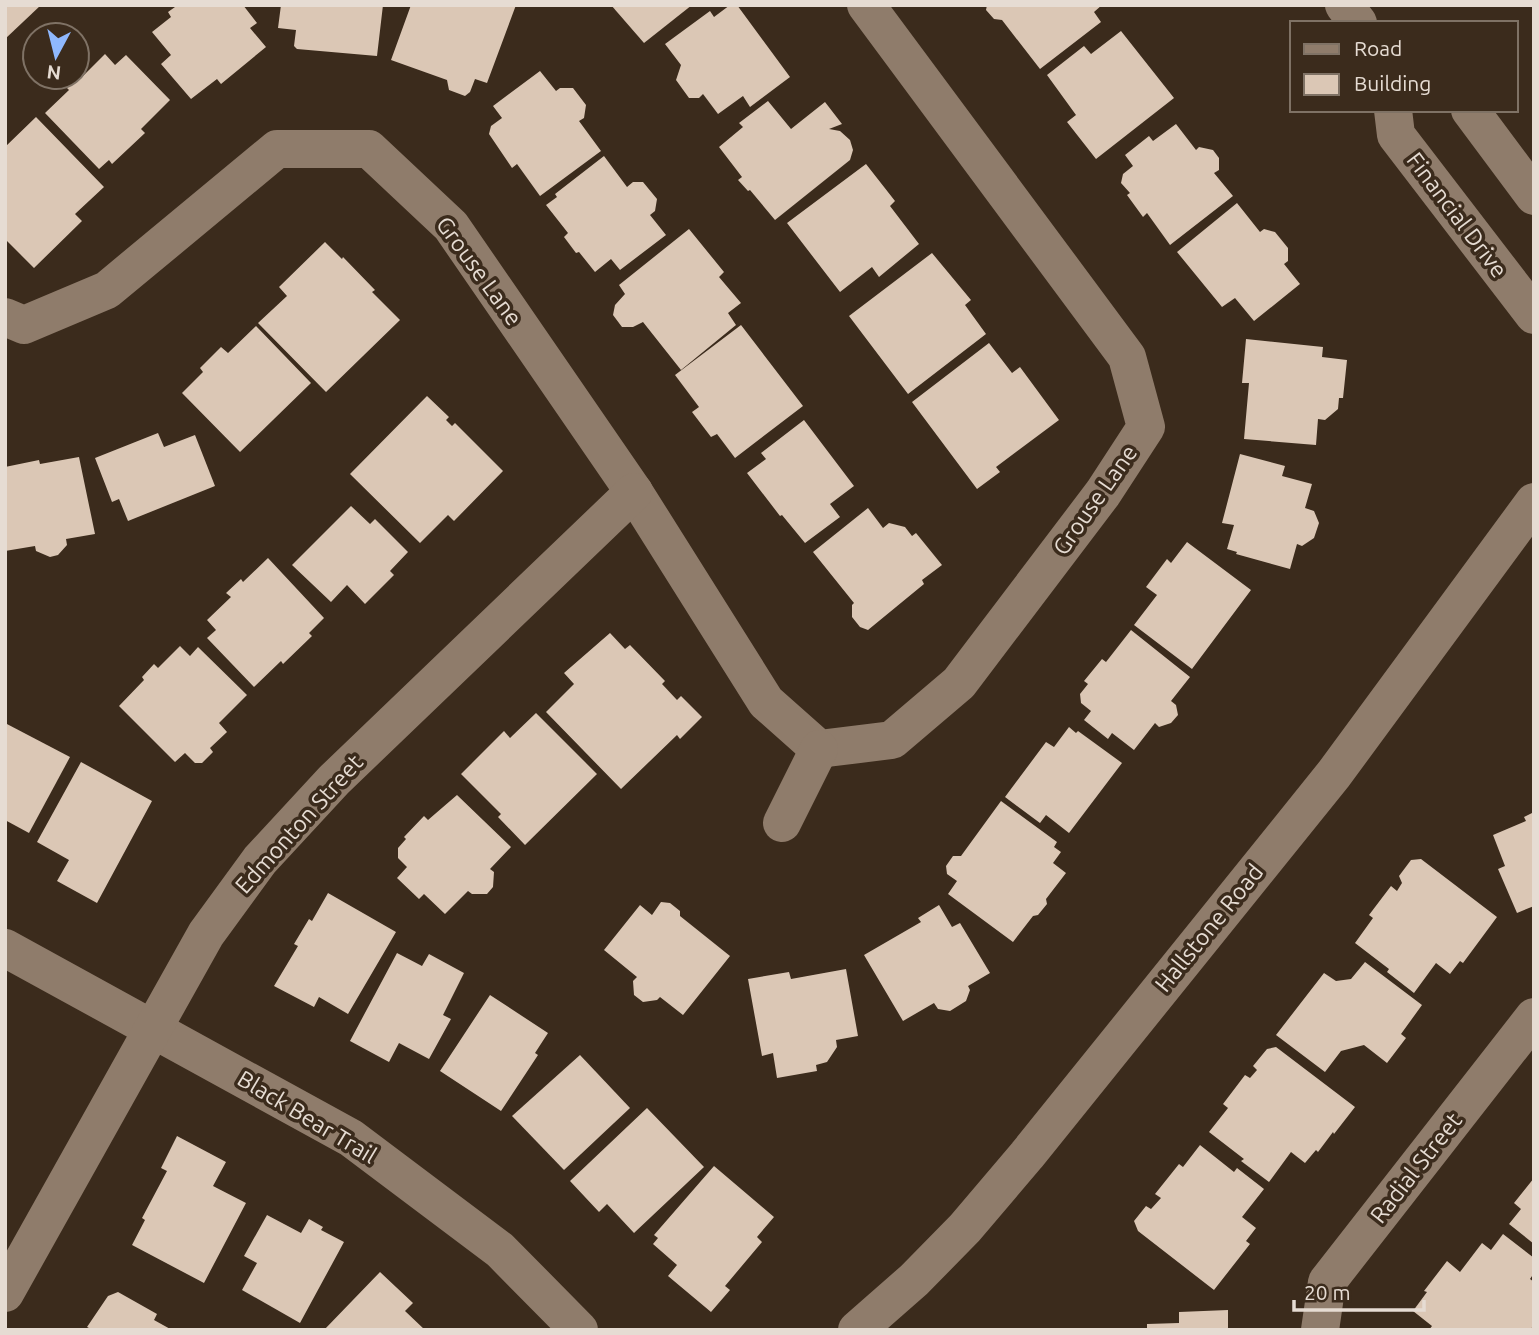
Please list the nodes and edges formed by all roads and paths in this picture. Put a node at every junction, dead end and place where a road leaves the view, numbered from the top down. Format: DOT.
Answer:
graph roads {
  1 [pos="866,5"];
  2 [pos="1344,5"];
  3 [pos="1356,21"];
  4 [pos="1394,112"];
  5 [pos="1471,112"];
  6 [pos="1534,196"];
  7 [pos="1534,315"];
  8 [pos="5,317"];
  9 [pos="634,492"];
  10 [pos="1534,502"];
  11 [pos="819,749"];
  12 [pos="782,823"];
  13 [pos="5,948"];
  14 [pos="1534,1017"];
  15 [pos="154,1028"];
  16 [pos="5,1293"];
  17 [pos="579,1330"];
  18 [pos="857,1330"];
  19 [pos="1321,1330"];
  1 -- 11 [label="street, Grouse Lane"];
  2 -- 3 [label="street"];
  4 -- 7 [label="street, Financial Drive"];
  5 -- 6 [label="street"];
  8 -- 9 [label="street, Grouse Lane"];
  9 -- 11 [label="street, Grouse Lane"];
  9 -- 15 [label="street, Edmonton Street"];
  10 -- 18 [label="street, Hallstone Road"];
  11 -- 12 [label="street"];
  13 -- 15 [label="street, Black Bear Trail"];
  14 -- 19 [label="street, Radial Street"];
  15 -- 16 [label="street, Edmonton Street"];
  15 -- 17 [label="street, Black Bear Trail"];
}
